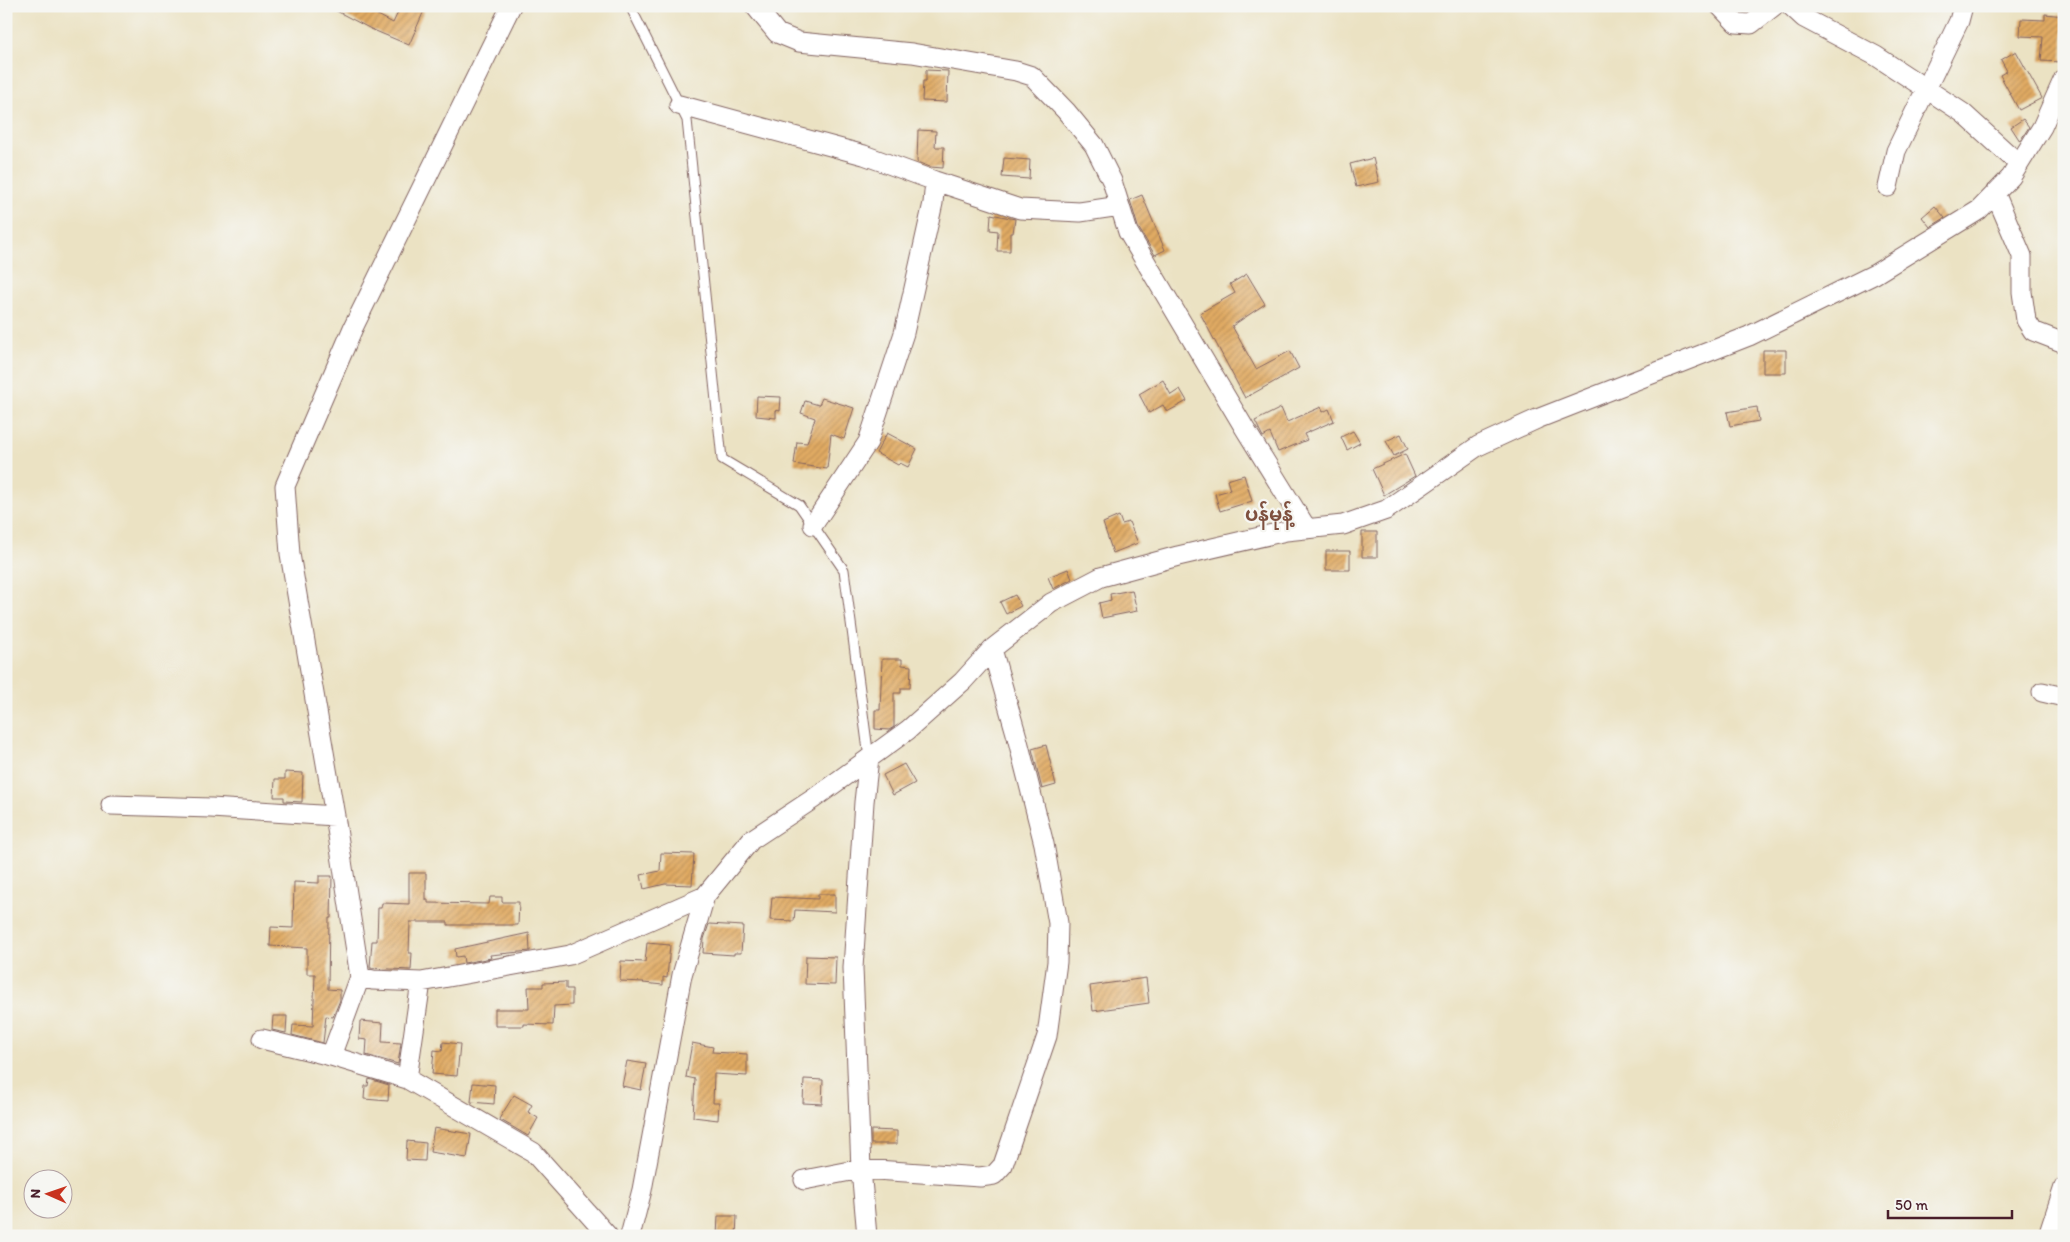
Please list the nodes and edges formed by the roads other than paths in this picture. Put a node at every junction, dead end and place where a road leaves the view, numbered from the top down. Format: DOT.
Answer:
graph roads {
  1 [pos="511,6"];
  2 [pos="630,6"];
  3 [pos="755,6"];
  4 [pos="1720,6"];
  5 [pos="1774,6"];
  6 [pos="1791,6"];
  7 [pos="1963,6"];
  8 [pos="2064,78"];
  9 [pos="1926,87"];
  10 [pos="679,105"];
  11 [pos="2019,164"];
  12 [pos="935,182"];
  13 [pos="1888,187"];
  14 [pos="1995,193"];
  15 [pos="1120,206"];
  16 [pos="2064,343"];
  17 [pos="813,525"];
  18 [pos="1307,529"];
  19 [pos="992,649"];
  20 [pos="2042,692"];
  21 [pos="2064,696"];
  22 [pos="869,758"];
  23 [pos="111,805"];
  24 [pos="335,816"];
  25 [pos="705,896"];
  26 [pos="360,977"];
  27 [pos="421,982"];
  28 [pos="262,1039"];
  29 [pos="331,1056"];
  30 [pos="407,1079"];
  31 [pos="861,1169"];
  32 [pos="804,1180"];
  33 [pos="2064,1187"];
  34 [pos="608,1236"];
  35 [pos="630,1236"];
  36 [pos="867,1236"];
  37 [pos="2048,1236"];
  1 -- 24 [label="street"];
  2 -- 10 [label="lane"];
  3 -- 15 [label="street"];
  4 -- 5 [label="street"];
  6 -- 9 [label="street"];
  7 -- 9 [label="street"];
  8 -- 11 [label="street"];
  9 -- 11 [label="street"];
  9 -- 13 [label="street"];
  10 -- 12 [label="street"];
  10 -- 17 [label="lane"];
  11 -- 14 [label="street"];
  12 -- 15 [label="street"];
  12 -- 17 [label="street"];
  14 -- 16 [label="street"];
  14 -- 18 [label="street"];
  15 -- 18 [label="street"];
  17 -- 22 [label="lane"];
  18 -- 19 [label="street"];
  19 -- 22 [label="street"];
  19 -- 31 [label="street"];
  20 -- 21 [label="street"];
  22 -- 25 [label="street"];
  22 -- 31 [label="street"];
  23 -- 24 [label="street"];
  24 -- 26 [label="street"];
  25 -- 27 [label="street"];
  25 -- 35 [label="street"];
  26 -- 27 [label="street"];
  26 -- 29 [label="street"];
  27 -- 30 [label="street"];
  28 -- 29 [label="street"];
  29 -- 30 [label="street"];
  30 -- 34 [label="street"];
  31 -- 32 [label="street"];
  31 -- 36 [label="street"];
  33 -- 37 [label="street"];
}
